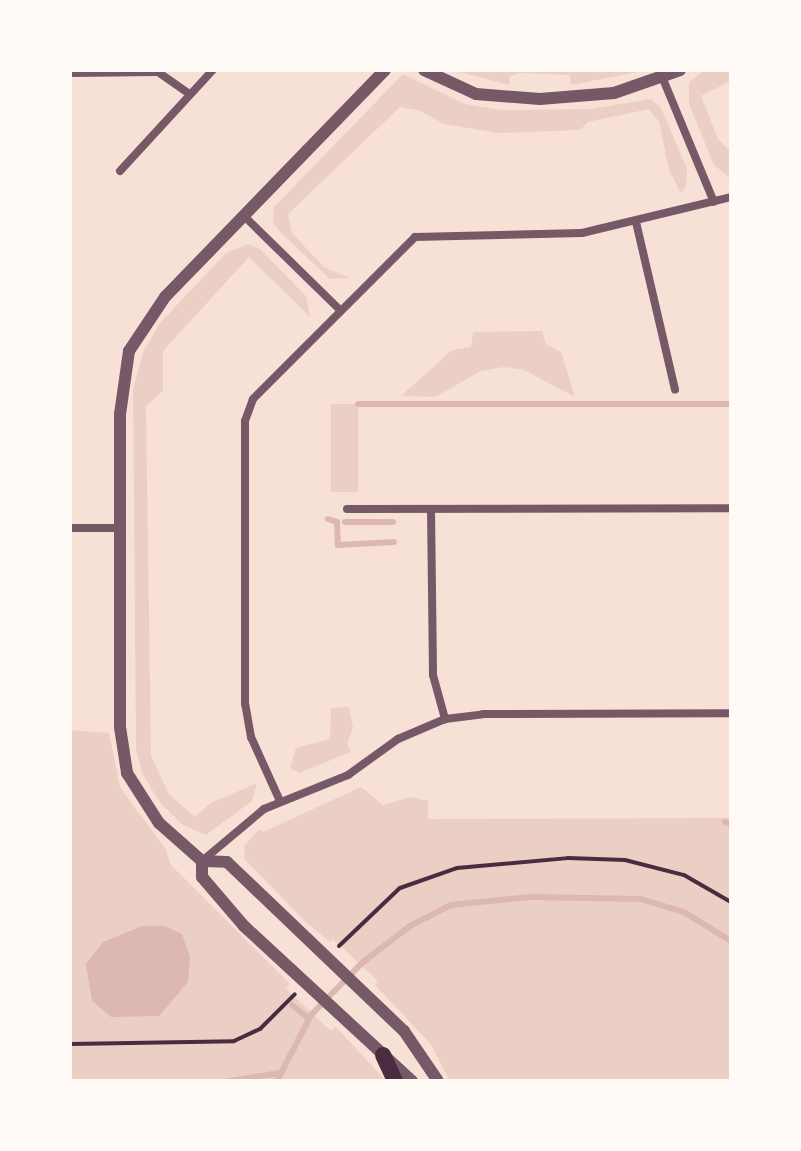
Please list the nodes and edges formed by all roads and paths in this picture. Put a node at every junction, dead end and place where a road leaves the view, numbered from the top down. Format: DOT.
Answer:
graph roads {
  1 [pos="213,70"];
  2 [pos="385,70"];
  3 [pos="424,70"];
  4 [pos="680,70"];
  5 [pos="70,73"];
  6 [pos="663,79"];
  7 [pos="189,94"];
  8 [pos="120,171"];
  9 [pos="731,197"];
  10 [pos="714,202"];
  11 [pos="244,216"];
  12 [pos="636,222"];
  13 [pos="340,310"];
  14 [pos="675,390"];
  15 [pos="731,508"];
  16 [pos="347,509"];
  17 [pos="431,509"];
  18 [pos="70,528"];
  19 [pos="120,528"];
  20 [pos="731,713"];
  21 [pos="445,719"];
  22 [pos="280,801"];
  23 [pos="202,861"];
  24 [pos="731,902"];
  25 [pos="326,953"];
  26 [pos="298,983"];
  27 [pos="70,1044"];
  28 [pos="383,1055"];
  29 [pos="395,1081"];
  30 [pos="412,1081"];
  31 [pos="438,1081"];
  1 -- 7 [label="street"];
  2 -- 11 [label="street"];
  3 -- 6 [label="street"];
  4 -- 6 [label="street"];
  5 -- 7 [label="street"];
  6 -- 10 [label="street"];
  7 -- 8 [label="street"];
  9 -- 10 [label="street"];
  10 -- 12 [label="street"];
  11 -- 13 [label="street"];
  11 -- 19 [label="street"];
  12 -- 13 [label="street"];
  12 -- 14 [label="street"];
  13 -- 22 [label="street"];
  15 -- 17 [label="street"];
  16 -- 17 [label="street"];
  17 -- 21 [label="street"];
  18 -- 19 [label="street"];
  19 -- 23 [label="street"];
  20 -- 21 [label="street"];
  21 -- 22 [label="street"];
  22 -- 23 [label="street"];
  23 -- 25 [label="street"];
  23 -- 26 [label="street"];
  24 -- 25 [label="path"];
  25 -- 31 [label="street"];
  26 -- 27 [label="path"];
  26 -- 28 [label="street"];
  28 -- 29 [label="main road"];
  28 -- 30 [label="street"];
}
